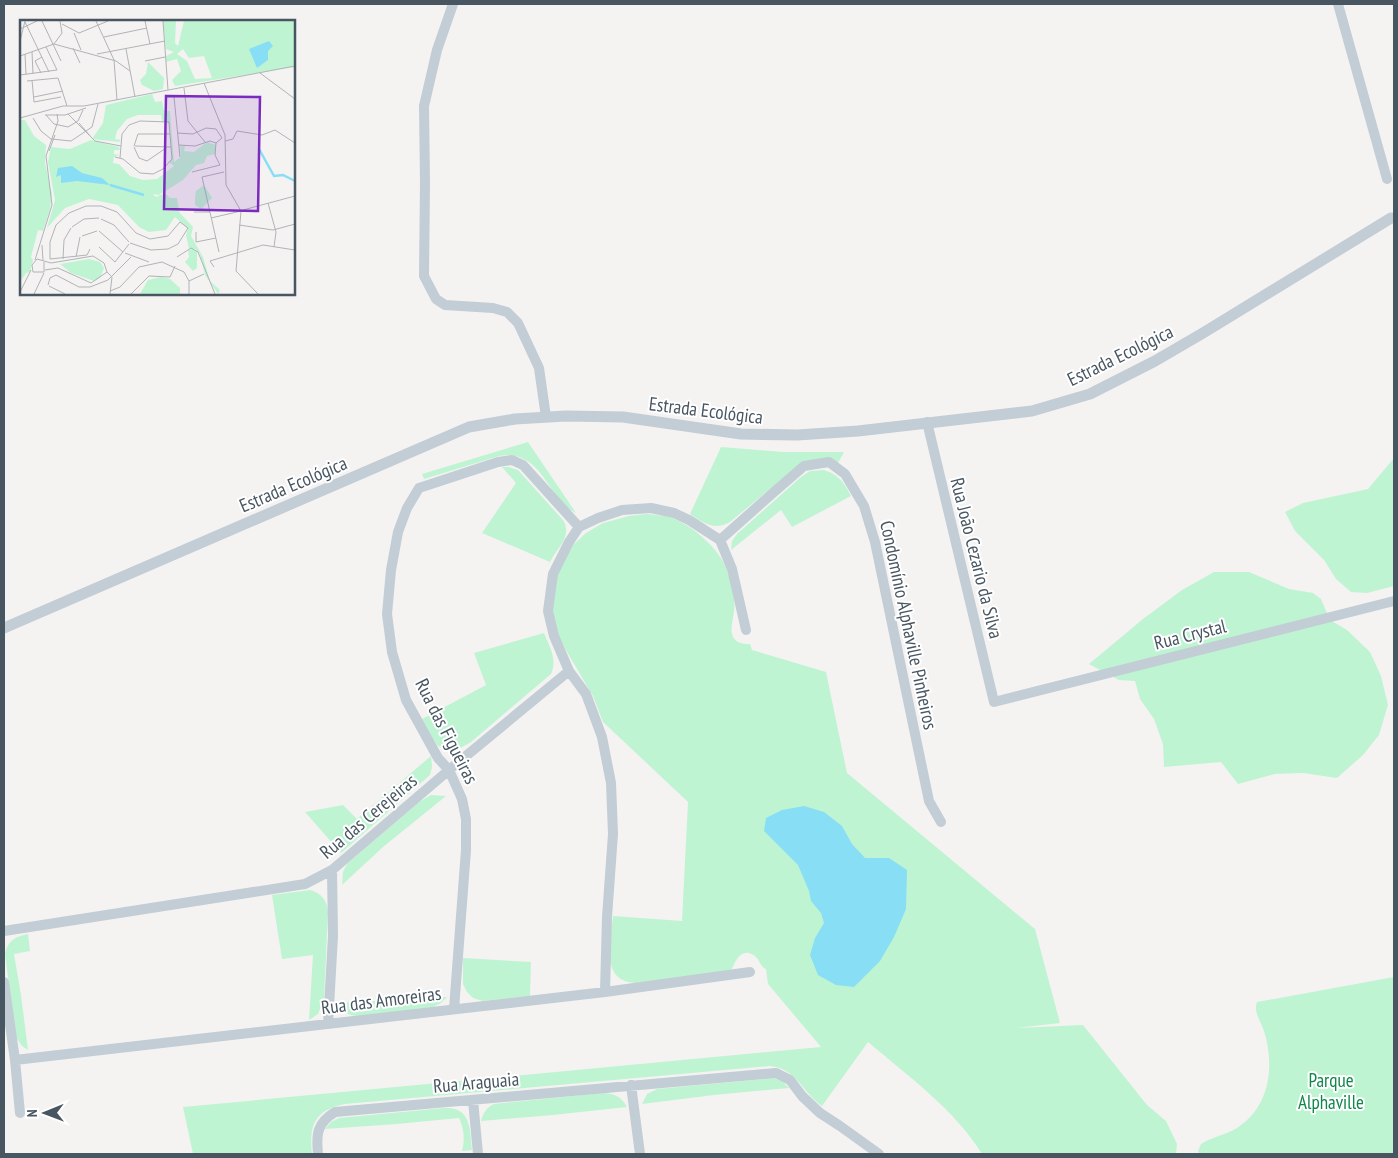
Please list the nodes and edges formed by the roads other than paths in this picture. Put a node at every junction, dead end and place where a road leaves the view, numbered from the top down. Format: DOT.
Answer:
graph roads {
  1 [pos="453,4"];
  2 [pos="1338,4"];
  3 [pos="1388,179"];
  4 [pos="1394,218"];
  5 [pos="546,417"];
  6 [pos="927,422"];
  7 [pos="579,527"];
  8 [pos="720,540"];
  9 [pos="1394,600"];
  10 [pos="4,628"];
  11 [pos="746,630"];
  12 [pos="569,671"];
  13 [pos="994,702"];
  14 [pos="449,770"];
  15 [pos="941,822"];
  16 [pos="332,870"];
  17 [pos="4,931"];
  18 [pos="750,972"];
  19 [pos="4,982"];
  20 [pos="605,992"];
  21 [pos="454,1009"];
  22 [pos="328,1024"];
  23 [pos="15,1060"];
  24 [pos="630,1085"];
  25 [pos="473,1100"];
  26 [pos="20,1112"];
  27 [pos="642,1152"];
  28 [pos="318,1154"];
  29 [pos="478,1154"];
  30 [pos="879,1154"];
  1 -- 5 [label="street"];
  2 -- 3 [label="street"];
  4 -- 6 [label="street, Estrada Ecológica"];
  5 -- 6 [label="street, Estrada Ecológica"];
  5 -- 10 [label="street, Estrada Ecológica"];
  6 -- 13 [label="street, Rua João Cezario da Silva"];
  7 -- 8 [label="street"];
  7 -- 12 [label="street"];
  7 -- 14 [label="street, Rua das Figueiras"];
  8 -- 11 [label="street"];
  8 -- 15 [label="street, Condomínio Alphaville Pinheiros"];
  9 -- 13 [label="street, Rua Crystal"];
  12 -- 14 [label="street, Rua das Cerejeiras"];
  12 -- 20 [label="street"];
  14 -- 16 [label="street, Rua das Cerejeiras"];
  14 -- 21 [label="street, Rua das Figueiras"];
  16 -- 17 [label="street, Rua das Cerejeiras"];
  16 -- 22 [label="street"];
  18 -- 20 [label="street, Rua das Amoreiras"];
  19 -- 23 [label="street"];
  20 -- 21 [label="street, Rua das Amoreiras"];
  21 -- 22 [label="street, Rua das Amoreiras"];
  22 -- 23 [label="street, Rua das Amoreiras"];
  23 -- 26 [label="street"];
  24 -- 25 [label="street, Rua Araguaia"];
  24 -- 27 [label="street"];
  24 -- 30 [label="street, Rua Araguaia"];
  25 -- 28 [label="street, Rua Araguaia"];
  25 -- 29 [label="street"];
}
